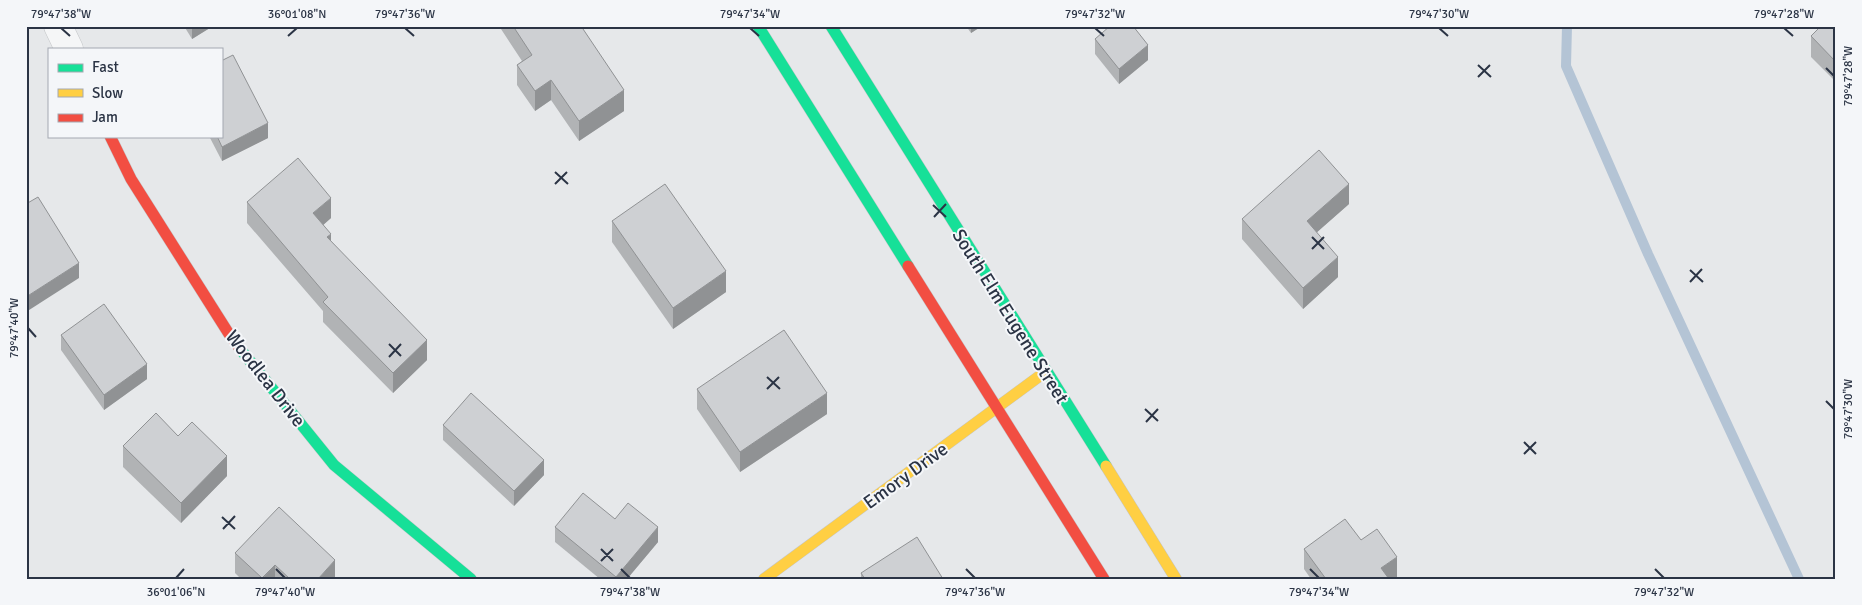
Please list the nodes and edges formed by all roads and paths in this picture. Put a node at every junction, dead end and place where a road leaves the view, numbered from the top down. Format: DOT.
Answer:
graph roads {
  1 [pos="58,26"];
  2 [pos="758,26"];
  3 [pos="831,26"];
  4 [pos="69,48"];
  5 [pos="111,138"];
  6 [pos="1045,372"];
  7 [pos="997,408"];
  8 [pos="471,579"];
  9 [pos="764,579"];
  10 [pos="1104,579"];
  11 [pos="1176,579"];
  1 -- 4 [label="street"];
  2 -- 7 [label="main road"];
  3 -- 6 [label="main road, South Elm Eugene Street"];
  5 -- 8 [label="main road, Woodlea Drive"];
  6 -- 7 [label="main road, Emory Drive"];
  6 -- 11 [label="main road, South Elm Eugene Street"];
  7 -- 9 [label="main road, Emory Drive"];
  7 -- 10 [label="main road"];
}
